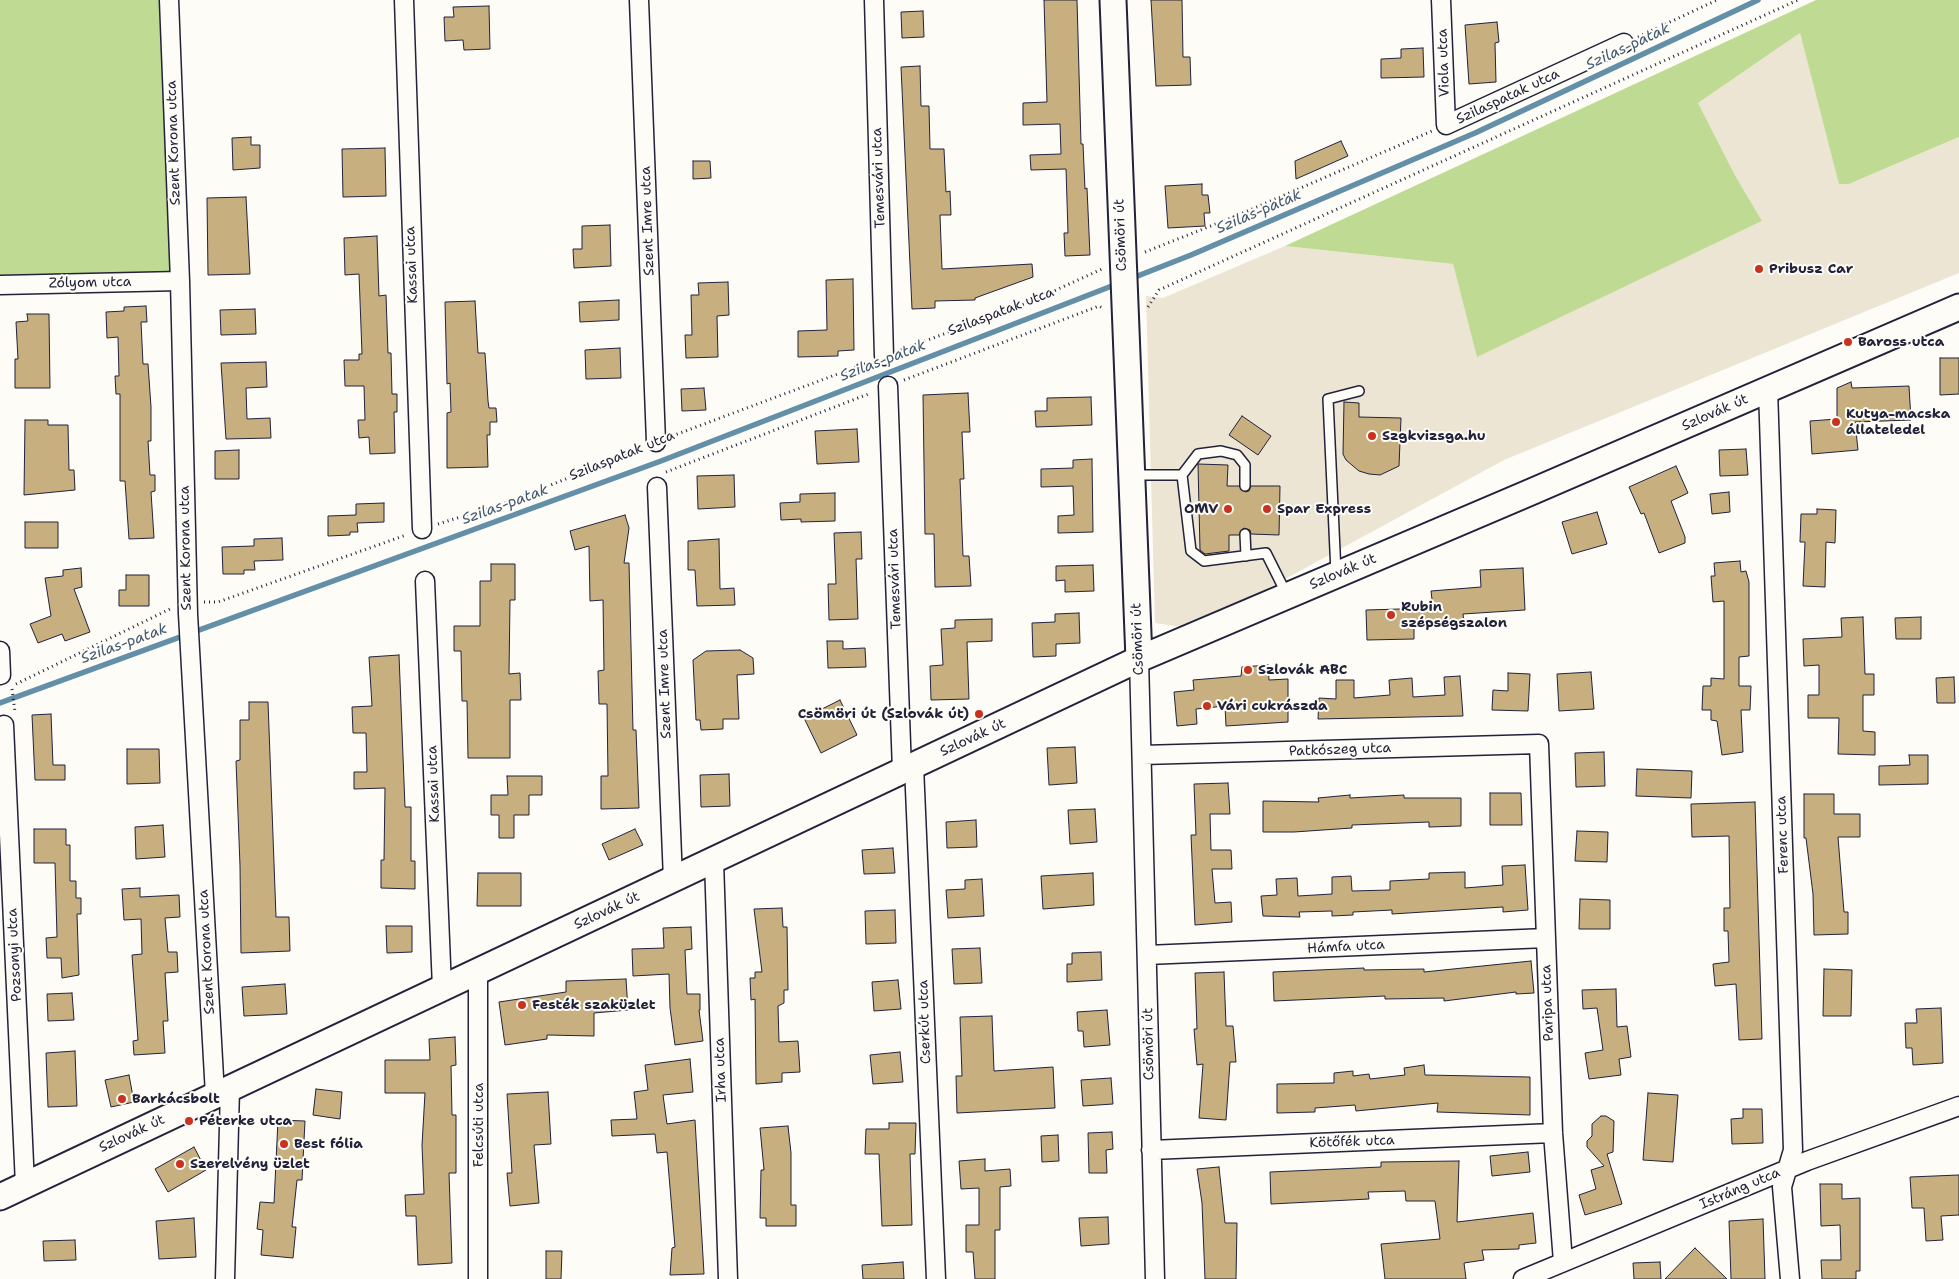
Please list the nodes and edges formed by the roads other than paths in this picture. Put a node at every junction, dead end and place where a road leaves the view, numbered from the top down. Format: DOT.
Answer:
graph roads {
  1 [pos="169,0"];
  2 [pos="404,0"];
  3 [pos="639,0"];
  4 [pos="874,0"];
  5 [pos="1113,0"];
  6 [pos="1441,0"];
  7 [pos="1624,43"];
  8 [pos="1446,125"];
  9 [pos="180,280"];
  10 [pos="0,285"];
  11 [pos="1959,307"];
  12 [pos="884,356"];
  13 [pos="888,386"];
  14 [pos="1768,390"];
  15 [pos="1359,392"];
  16 [pos="656,442"];
  17 [pos="1132,475"];
  18 [pos="1182,475"];
  19 [pos="658,481"];
  20 [pos="1245,486"];
  21 [pos="422,529"];
  22 [pos="1246,534"];
  23 [pos="1246,556"];
  24 [pos="1336,575"];
  25 [pos="425,581"];
  26 [pos="1287,595"];
  27 [pos="0,651"];
  28 [pos="1138,659"];
  29 [pos="6,683"];
  30 [pos="4,725"];
  31 [pos="1539,744"];
  32 [pos="1142,755"];
  33 [pos="908,769"];
  34 [pos="714,861"];
  35 [pos="673,880"];
  36 [pos="1546,938"];
  37 [pos="1147,955"];
  38 [pos="478,971"];
  39 [pos="442,988"];
  40 [pos="223,1091"];
  41 [pos="1959,1106"];
  42 [pos="1553,1133"];
  43 [pos="1151,1150"];
  44 [pos="1788,1169"];
  45 [pos="25,1185"];
  46 [pos="0,1197"];
  47 [pos="1563,1262"];
  48 [pos="225,1279"];
  49 [pos="478,1279"];
  50 [pos="728,1279"];
  51 [pos="936,1279"];
  52 [pos="1155,1279"];
  53 [pos="1523,1279"];
  54 [pos="1790,1279"];
  1 -- 9 [label="street, Szent Korona utca"];
  2 -- 21 [label="street, Kassai utca"];
  3 -- 16 [label="street, Szent Imre utca"];
  4 -- 12 [label="street, Temesvári utca"];
  5 -- 17 [label="main road, Csömöri út"];
  6 -- 8 [label="street, Viola utca"];
  7 -- 8 [label="street, Szilaspatak utca"];
  9 -- 10 [label="street, Zólyom utca"];
  9 -- 40 [label="street, Szent Korona utca"];
  11 -- 14 [label="main road, Szlovák út"];
  13 -- 33 [label="street, Temesvári utca"];
  14 -- 24 [label="main road, Szlovák út"];
  14 -- 44 [label="street, Ferenc utca"];
  15 -- 24 [label="lane"];
  17 -- 18 [label="lane"];
  17 -- 28 [label="main road, Csömöri út"];
  18 -- 20 [label="lane"];
  18 -- 23 [label="lane"];
  19 -- 35 [label="street, Szent Imre utca"];
  22 -- 23 [label="lane"];
  23 -- 26 [label="lane"];
  24 -- 26 [label="main road, Szlovák út"];
  25 -- 39 [label="street, Kassai utca"];
  26 -- 28 [label="main road, Szlovák út"];
  27 -- 29 [label="street"];
  28 -- 32 [label="street, Csömöri út"];
  28 -- 33 [label="main road, Szlovák út"];
  30 -- 45 [label="street, Pozsonyi utca"];
  31 -- 32 [label="street, Patkószeg utca"];
  31 -- 36 [label="street, Paripa utca"];
  32 -- 37 [label="street, Csömöri út"];
  33 -- 34 [label="main road, Szlovák út"];
  33 -- 51 [label="street, Cserkút utca"];
  34 -- 35 [label="main road, Szlovák út"];
  34 -- 50 [label="street, Irha utca"];
  35 -- 38 [label="main road, Szlovák út"];
  36 -- 37 [label="street, Hámfa utca"];
  36 -- 42 [label="street, Paripa utca"];
  37 -- 43 [label="street, Csömöri út"];
  38 -- 39 [label="main road, Szlovák út"];
  38 -- 49 [label="street, Felcsúti utca"];
  39 -- 40 [label="main road, Szlovák út"];
  40 -- 45 [label="main road, Szlovák út"];
  40 -- 48 [label="street"];
  41 -- 44 [label="street, Istráng utca"];
  42 -- 43 [label="street, Kötőfék utca"];
  42 -- 47 [label="street, Paripa utca"];
  43 -- 52 [label="street, Csömöri út"];
  44 -- 47 [label="street, Istráng utca"];
  44 -- 54 [label="street, Ferenc utca"];
  45 -- 46 [label="main road, Szlovák út"];
  47 -- 53 [label="street, Istráng utca"];
}
